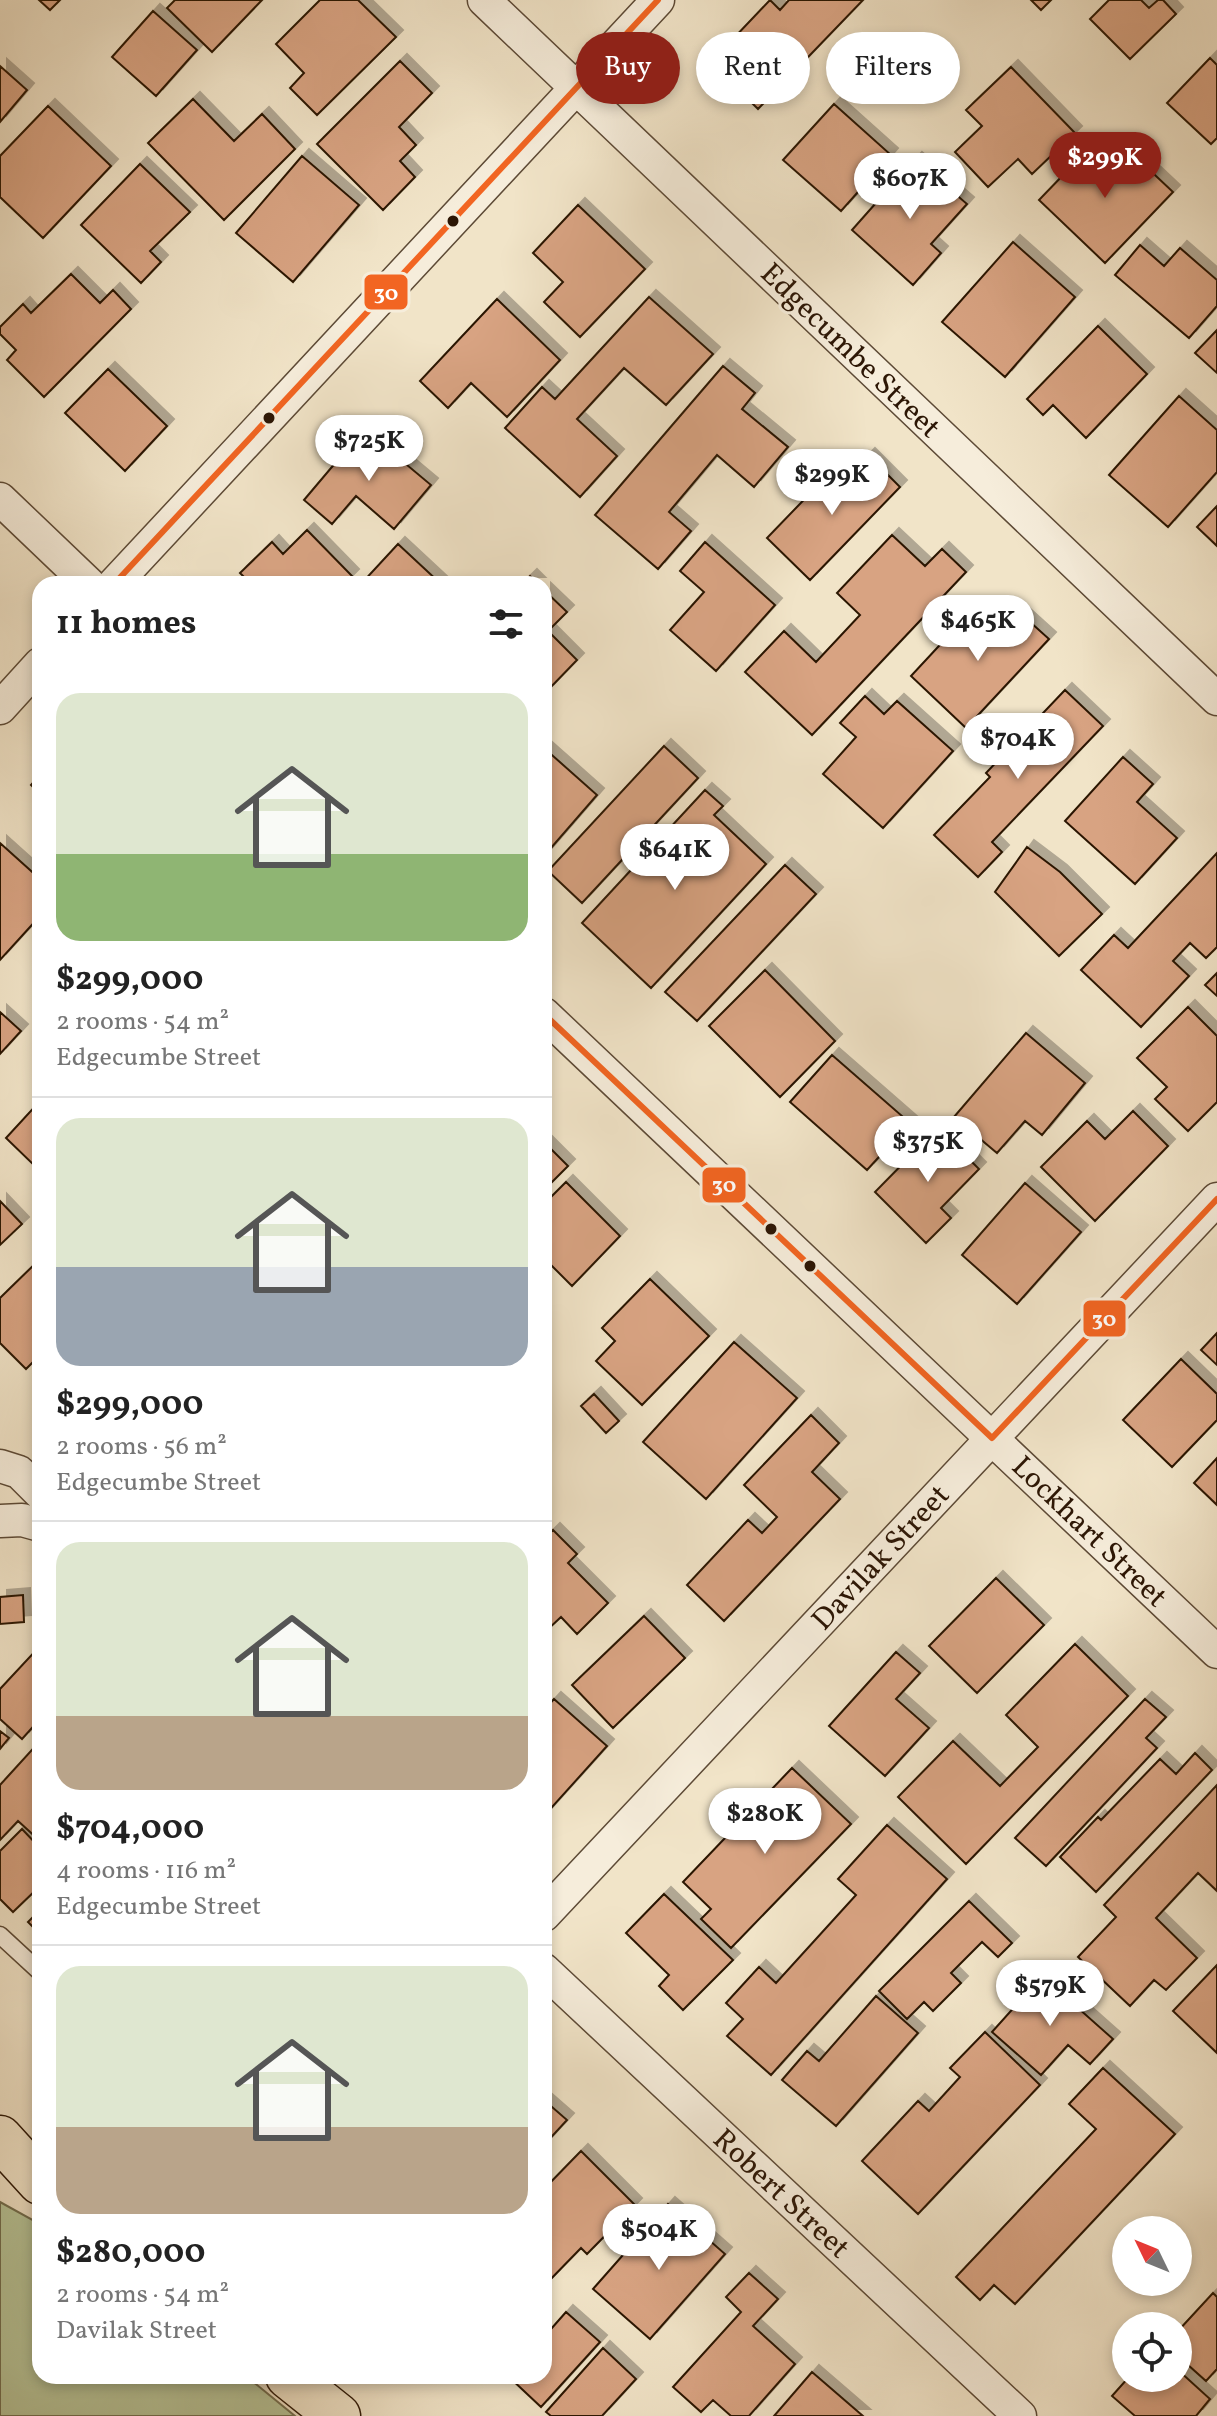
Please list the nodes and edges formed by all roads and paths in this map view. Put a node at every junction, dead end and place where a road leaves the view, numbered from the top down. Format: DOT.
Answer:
graph roads {
  1 [pos="484,0"];
  2 [pos="658,0"];
  3 [pos="628,32"];
  4 [pos="576,88"];
  5 [pos="593,104"];
  6 [pos="0,499"];
  7 [pos="81,576"];
  8 [pos="121,576"];
  9 [pos="32,673"];
  10 [pos="1217,699"];
  11 [pos="0,708"];
  12 [pos="552,1022"];
  13 [pos="1217,1199"];
  14 [pos="992,1438"];
  15 [pos="0,1466"];
  16 [pos="32,1485"];
  17 [pos="0,1521"];
  18 [pos="32,1523"];
  19 [pos="1217,1652"];
  20 [pos="552,1906"];
  21 [pos="0,1935"];
  22 [pos="32,1965"];
  23 [pos="552,1977"];
  24 [pos="0,2138"];
  25 [pos="0,2169"];
  26 [pos="32,2173"];
  27 [pos="32,2184"];
  28 [pos="298,2384"];
  29 [pos="338,2416"];
  30 [pos="1020,2416"];
  1 -- 4 [label="street, Edgecumbe Street"];
  2 -- 3 [label="street"];
  4 -- 8 [label="street"];
  5 -- 10 [label="street, Edgecumbe Street"];
  6 -- 7 [label="street"];
  9 -- 11 [label="street"];
  12 -- 14 [label="street, Lockhart Street"];
  13 -- 14 [label="street, Davilak Street"];
  14 -- 19 [label="street, Lockhart Street"];
  14 -- 20 [label="street, Davilak Street"];
  15 -- 16 [label="street"];
  17 -- 18 [label="street"];
  21 -- 22 [label="lane"];
  23 -- 30 [label="street, Robert Street"];
  24 -- 26 [label="highway"];
  25 -- 27 [label="highway"];
  28 -- 29 [label="highway"];
}
